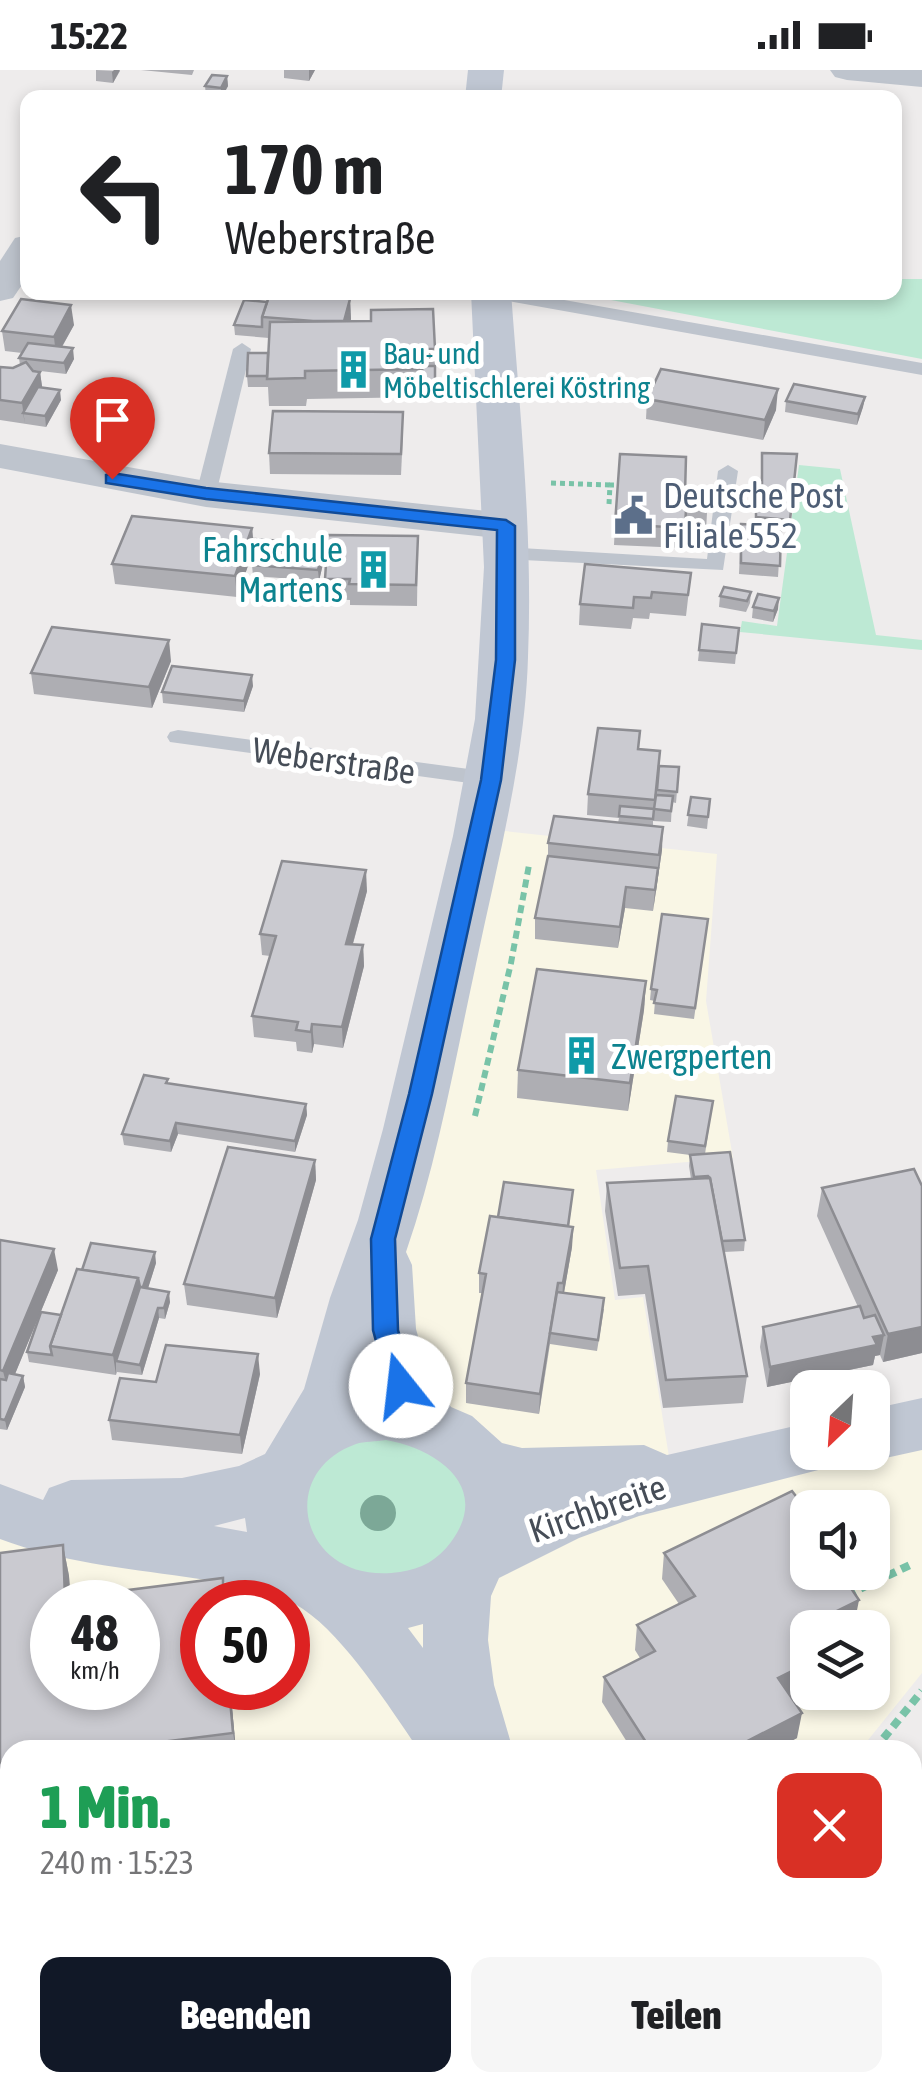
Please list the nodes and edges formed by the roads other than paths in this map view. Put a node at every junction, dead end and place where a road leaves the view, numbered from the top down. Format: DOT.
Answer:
graph roads {
  1 [pos="847,70"];
  2 [pos="922,77"];
  3 [pos="20,259"];
  4 [pos="0,290"];
  5 [pos="491,300"];
  6 [pos="531,300"];
  7 [pos="242,349"];
  8 [pos="922,369"];
  9 [pos="0,456"];
  10 [pos="728,471"];
  11 [pos="206,494"];
  12 [pos="505,539"];
  13 [pos="178,738"];
  14 [pos="491,780"];
  15 [pos="383,1239"];
  16 [pos="427,1420"];
  17 [pos="922,1424"];
  18 [pos="890,1431"];
  19 [pos="790,1452"];
  20 [pos="295,1459"];
  21 [pos="486,1466"];
  22 [pos="717,1467"];
  23 [pos="0,1501"];
  24 [pos="0,1512"];
  25 [pos="472,1565"];
  26 [pos="319,1584"];
  27 [pos="453,1740"];
  28 [pos="477,1740"];
  1 -- 2 [label="street"];
  3 -- 4 [label="street"];
  5 -- 12 [label="main road"];
  6 -- 8 [label="lane"];
  7 -- 11 [label="lane"];
  9 -- 11 [label="street"];
  10 -- 12 [label="lane"];
  11 -- 12 [label="street"];
  12 -- 14 [label="main road"];
  13 -- 14 [label="lane, Weberstraße"];
  14 -- 15 [label="main road"];
  15 -- 16 [label="main road"];
  15 -- 20 [label="main road"];
  16 -- 20 [label="main road"];
  16 -- 21 [label="main road"];
  17 -- 18 [label="main road"];
  19 -- 22 [label="main road, Kirchbreite"];
  20 -- 23 [label="main road"];
  20 -- 26 [label="main road"];
  21 -- 22 [label="main road, Kirchbreite"];
  21 -- 25 [label="main road"];
  22 -- 25 [label="main road, Kirchbreite"];
  24 -- 26 [label="main road"];
  25 -- 26 [label="main road"];
  25 -- 28 [label="main road"];
  26 -- 27 [label="main road"];
}
